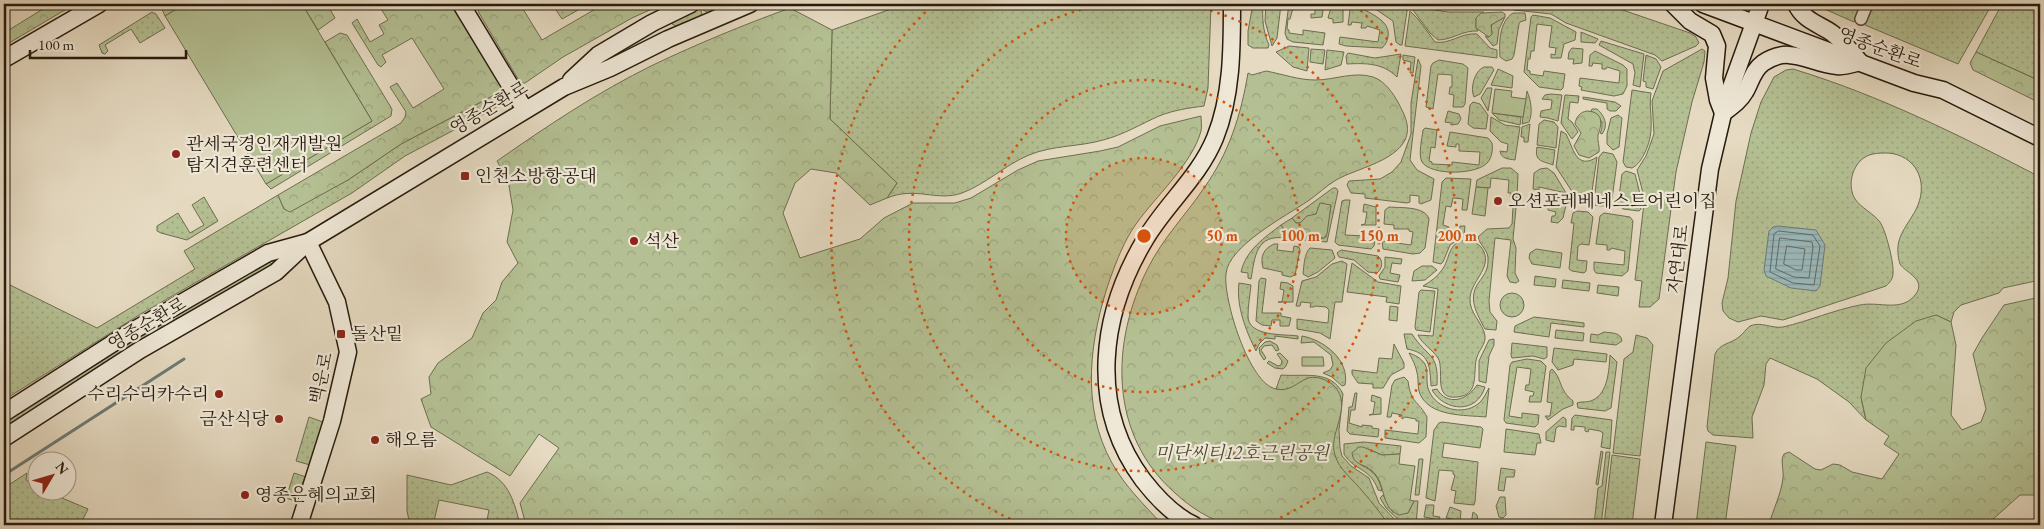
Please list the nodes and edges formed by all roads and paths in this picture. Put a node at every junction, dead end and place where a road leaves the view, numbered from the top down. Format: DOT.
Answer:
graph roads {
  1 [pos="99,4"];
  2 [pos="461,4"];
  3 [pos="692,4"];
  4 [pos="750,4"];
  5 [pos="1232,4"];
  6 [pos="1673,4"];
  7 [pos="1702,4"];
  8 [pos="1761,4"];
  9 [pos="1796,4"];
  10 [pos="1867,4"];
  11 [pos="1861,19"];
  12 [pos="1754,22"];
  13 [pos="4,59"];
  14 [pos="1860,62"];
  15 [pos="564,87"];
  16 [pos="525,110"];
  17 [pos="1723,112"];
  18 [pos="2040,138"];
  19 [pos="308,242"];
  20 [pos="4,413"];
  21 [pos="4,438"];
  22 [pos="299,525"];
  23 [pos="1194,525"];
  24 [pos="1663,525"];
  1 -- 13 [label="main road"];
  2 -- 16 [label="main road"];
  3 -- 15 [label="main road, 영종순환로"];
  4 -- 15 [label="main road, 영종순환로"];
  5 -- 23 [label="main road"];
  6 -- 17 [label="main road"];
  7 -- 12 [label="main road, 영종순환로"];
  8 -- 12 [label="main road, 자연대로"];
  9 -- 14 [label="main road"];
  10 -- 11 [label="street"];
  12 -- 14 [label="main road, 영종순환로"];
  12 -- 17 [label="main road, 자연대로"];
  14 -- 17 [label="main road"];
  14 -- 18 [label="main road, 영종순환로"];
  15 -- 16 [label="main road, 영종순환로"];
  16 -- 19 [label="main road, 영종순환로"];
  17 -- 24 [label="main road, 자연대로"];
  19 -- 20 [label="main road, 영종순환로"];
  19 -- 21 [label="main road, 영종순환로"];
  19 -- 22 [label="main road, 백운로"];
}
